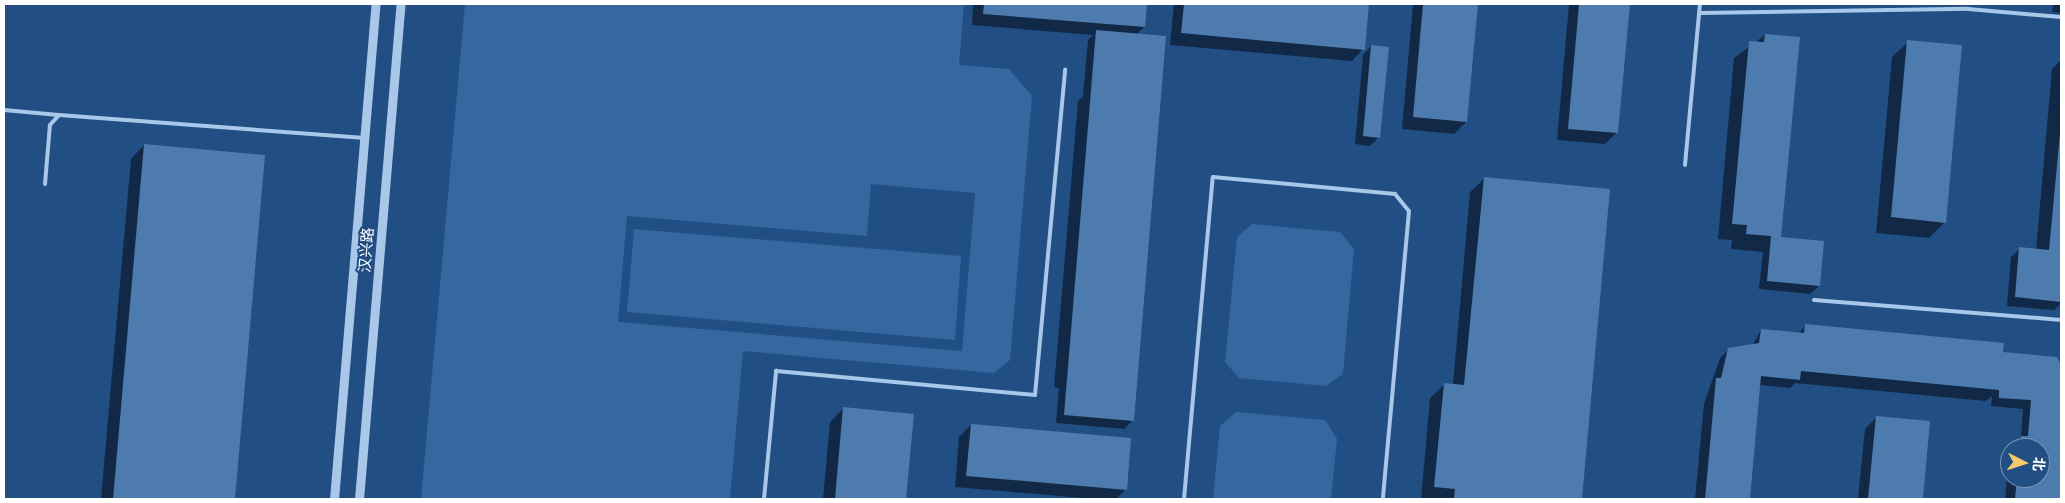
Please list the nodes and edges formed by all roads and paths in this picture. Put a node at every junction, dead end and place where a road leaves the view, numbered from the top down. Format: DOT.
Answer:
graph roads {
  1 [pos="376,4"];
  2 [pos="401,4"];
  3 [pos="1700,4"];
  4 [pos="1700,13"];
  5 [pos="2061,17"];
  6 [pos="1065,69"];
  7 [pos="4,110"];
  8 [pos="59,115"];
  9 [pos="365,138"];
  10 [pos="1685,165"];
  11 [pos="45,184"];
  12 [pos="1814,300"];
  13 [pos="2061,320"];
  14 [pos="334,499"];
  15 [pos="359,499"];
  16 [pos="764,499"];
  17 [pos="1184,499"];
  18 [pos="1383,499"];
  1 -- 9 [label="street, 汉兴路"];
  2 -- 15 [label="street, 汉兴路"];
  3 -- 4 [label="lane"];
  4 -- 5 [label="lane"];
  4 -- 10 [label="lane"];
  6 -- 16 [label="lane"];
  7 -- 8 [label="lane"];
  8 -- 9 [label="lane"];
  8 -- 11 [label="lane"];
  9 -- 14 [label="street, 汉兴路"];
  12 -- 13 [label="lane"];
  17 -- 18 [label="lane"];
}
